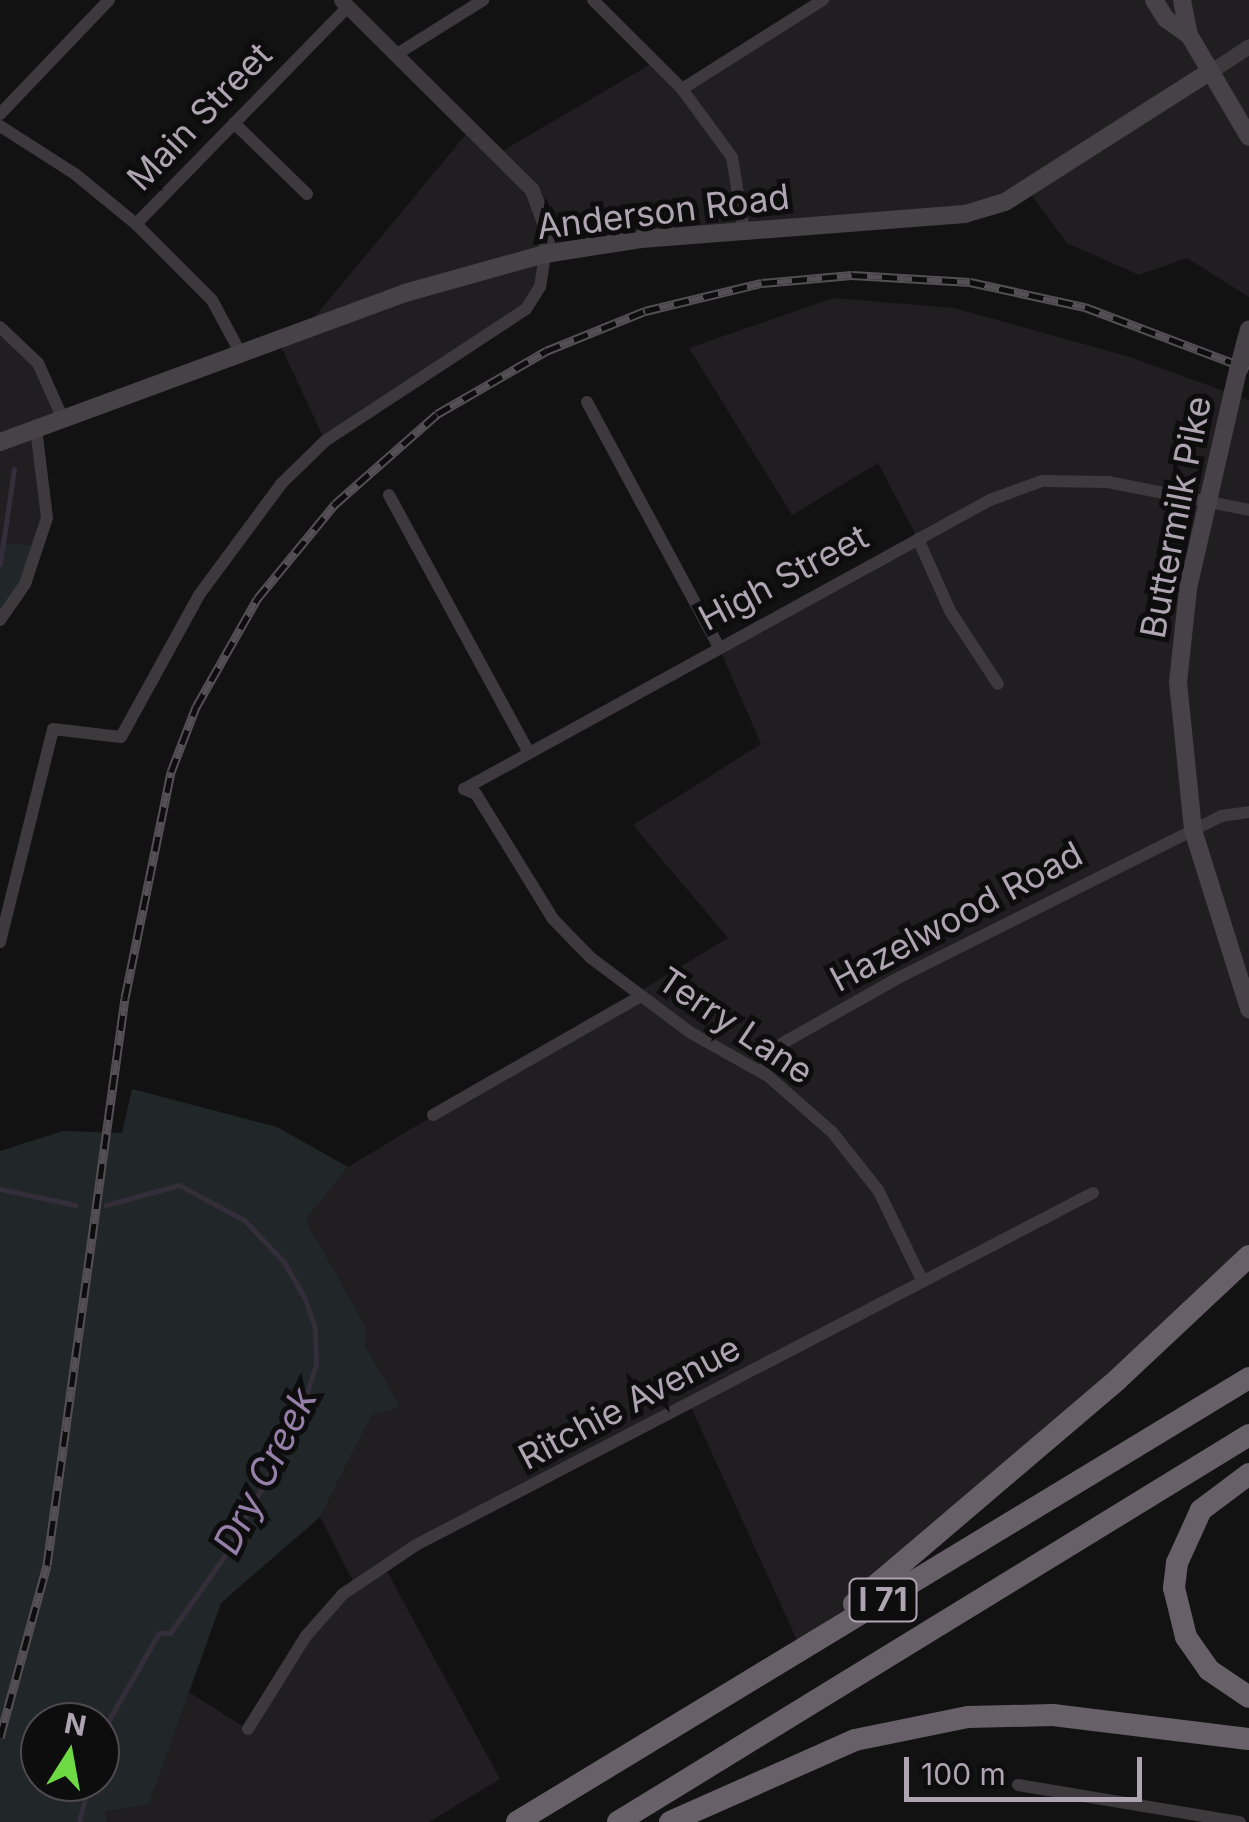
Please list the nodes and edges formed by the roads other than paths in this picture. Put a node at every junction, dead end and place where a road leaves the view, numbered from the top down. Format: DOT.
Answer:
graph roads {
  1 [pos="109,0"];
  2 [pos="483,0"];
  3 [pos="593,0"];
  4 [pos="823,0"];
  5 [pos="1154,0"];
  6 [pos="1182,0"];
  7 [pos="345,4"];
  8 [pos="1189,35"];
  9 [pos="1249,46"];
  10 [pos="398,54"];
  11 [pos="1211,71"];
  12 [pos="682,89"];
  13 [pos="0,114"];
  14 [pos="234,123"];
  15 [pos="0,126"];
  16 [pos="1249,137"];
  17 [pos="307,194"];
  18 [pos="136,224"];
  19 [pos="744,231"];
  20 [pos="545,254"];
  21 [pos="0,326"];
  22 [pos="1249,329"];
  23 [pos="241,354"];
  24 [pos="587,402"];
  25 [pos="62,419"];
  26 [pos="36,429"];
  27 [pos="0,442"];
  28 [pos="389,496"];
  29 [pos="1207,503"];
  30 [pos="1249,510"];
  31 [pos="918,539"];
  32 [pos="0,620"];
  33 [pos="718,646"];
  34 [pos="998,684"];
  35 [pos="528,751"];
  36 [pos="1249,812"];
  37 [pos="1193,830"];
  38 [pos="500,836"];
  39 [pos="0,942"];
  40 [pos="639,997"];
  41 [pos="1249,1009"];
  42 [pos="761,1072"];
  43 [pos="433,1115"];
  44 [pos="1093,1192"];
  45 [pos="1249,1256"];
  46 [pos="921,1278"];
  47 [pos="1249,1378"];
  48 [pos="1249,1436"];
  49 [pos="1249,1474"];
  50 [pos="801,1649"];
  51 [pos="1249,1697"];
  52 [pos="248,1729"];
  53 [pos="1249,1739"];
  54 [pos="1018,1785"];
  55 [pos="518,1822"];
  56 [pos="618,1822"];
  57 [pos="670,1822"];
  58 [pos="1240,1822"];
  1 -- 13 [label="street"];
  2 -- 10 [label="street"];
  3 -- 12 [label="street"];
  4 -- 12 [label="street"];
  5 -- 8 [label="main road"];
  6 -- 8 [label="main road"];
  7 -- 10 [label="street"];
  7 -- 14 [label="street, Main Street"];
  8 -- 11 [label="main road"];
  9 -- 11 [label="street, Anderson Road"];
  10 -- 20 [label="street"];
  11 -- 16 [label="main road"];
  11 -- 19 [label="main road, Anderson Road"];
  12 -- 19 [label="street"];
  14 -- 17 [label="street"];
  14 -- 18 [label="street, Main Street"];
  15 -- 18 [label="street"];
  18 -- 23 [label="street"];
  19 -- 20 [label="main road, Anderson Road"];
  20 -- 23 [label="main road, Anderson Road"];
  20 -- 39 [label="street"];
  21 -- 25 [label="street"];
  22 -- 29 [label="main road, Buttermilk Pike, bridge"];
  23 -- 25 [label="main road, Anderson Road"];
  24 -- 33 [label="street"];
  25 -- 26 [label="main road, Anderson Road"];
  26 -- 27 [label="main road, Anderson Road"];
  26 -- 32 [label="street"];
  28 -- 35 [label="street"];
  29 -- 30 [label="street, High Street"];
  29 -- 31 [label="street, High Street"];
  29 -- 37 [label="main road, Buttermilk Pike"];
  31 -- 33 [label="street, High Street"];
  31 -- 34 [label="street"];
  33 -- 35 [label="street, High Street"];
  35 -- 38 [label="street, High Street"];
  36 -- 37 [label="street, Hazelwood Road"];
  37 -- 41 [label="main road, Buttermilk Pike"];
  37 -- 42 [label="street, Hazelwood Road"];
  38 -- 40 [label="street, Terry Lane"];
  40 -- 42 [label="street, Terry Lane"];
  40 -- 43 [label="street"];
  42 -- 46 [label="street, Terry Lane"];
  44 -- 46 [label="street, Ritchie Avenue"];
  45 -- 50 [label="highway"];
  46 -- 52 [label="street, Ritchie Avenue"];
  47 -- 50 [label="highway, I 71"];
  48 -- 56 [label="highway, I 71"];
  49 -- 51 [label="highway"];
  50 -- 55 [label="highway, I 71"];
  53 -- 57 [label="highway"];
  54 -- 58 [label="street"];
}
